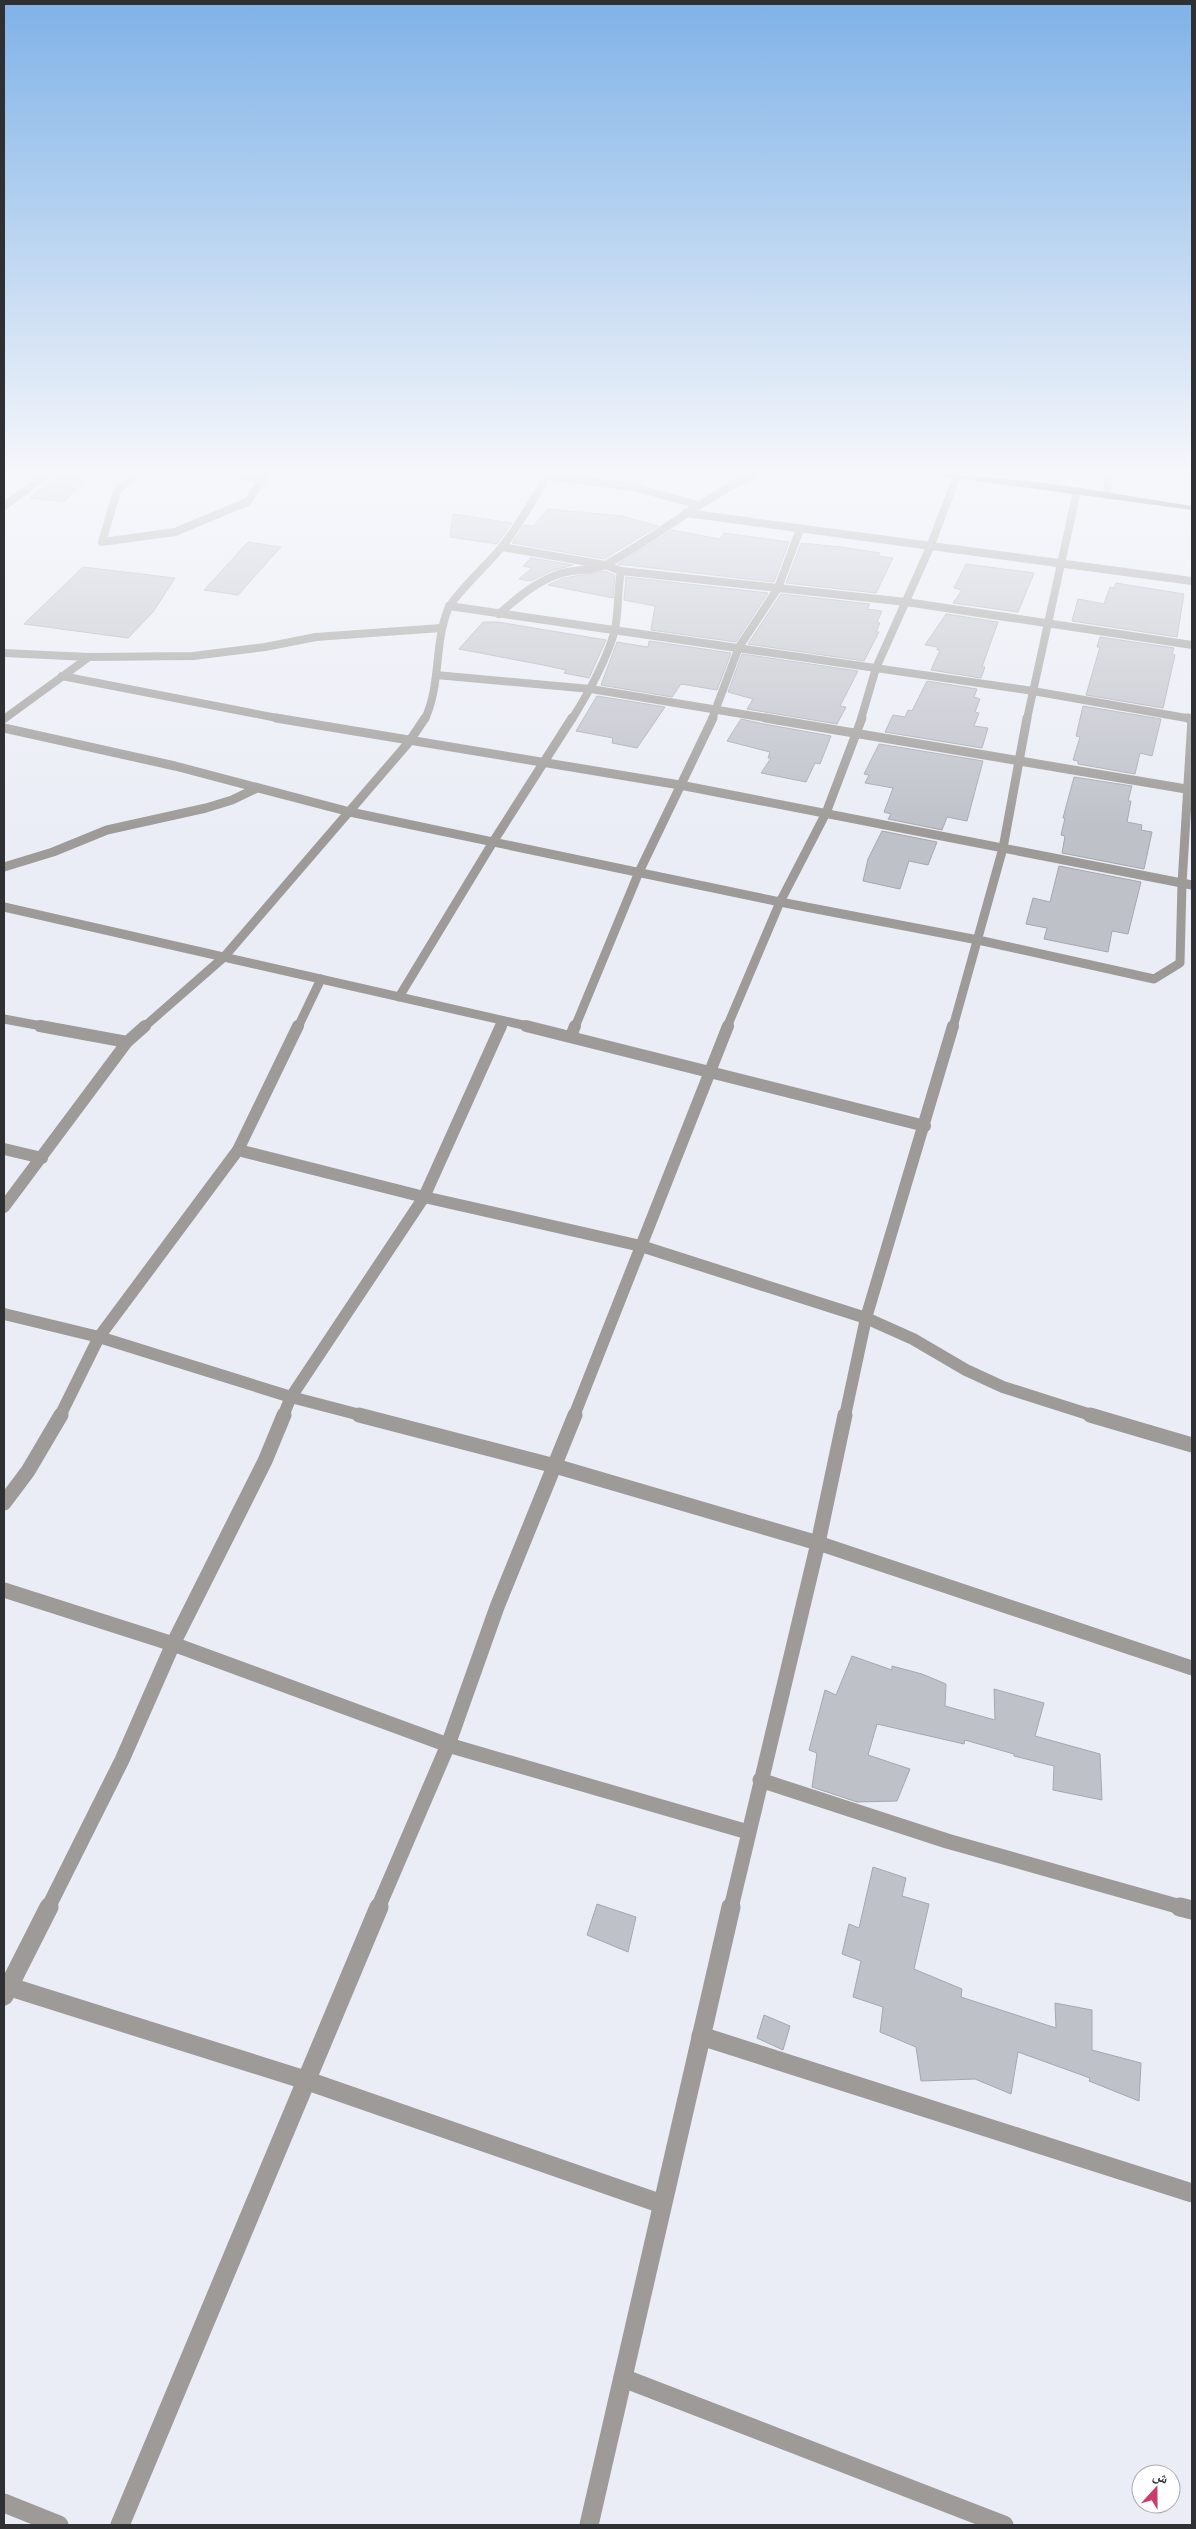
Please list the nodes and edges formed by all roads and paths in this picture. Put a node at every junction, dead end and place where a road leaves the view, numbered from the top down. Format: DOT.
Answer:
graph roads {
  1 [pos="460,593"];
  2 [pos="523,593"];
  3 [pos="617,593"];
  4 [pos="775,593"];
  5 [pos="824,593"];
  6 [pos="910,593"];
  7 [pos="1055,593"];
  8 [pos="906,602"];
  9 [pos="448,606"];
  10 [pos="499,614"];
  11 [pos="1048,624"];
  12 [pos="441,628"];
  13 [pos="615,630"];
  14 [pos="1192,645"];
  15 [pos="740,647"];
  16 [pos="4,653"];
  17 [pos="89,657"];
  18 [pos="876,668"];
  19 [pos="436,675"];
  20 [pos="62,676"];
  21 [pos="591,689"];
  22 [pos="1033,691"];
  23 [pos="717,709"];
  24 [pos="4,719"];
  25 [pos="1192,719"];
  26 [pos="4,728"];
  27 [pos="857,735"];
  28 [pos="410,742"];
  29 [pos="1018,760"];
  30 [pos="544,763"];
  31 [pos="680,785"];
  32 [pos="257,788"];
  33 [pos="1190,789"];
  34 [pos="350,812"];
  35 [pos="826,813"];
  36 [pos="493,842"];
  37 [pos="1003,848"];
  38 [pos="4,868"];
  39 [pos="639,872"];
  40 [pos="1187,884"];
  41 [pos="780,902"];
  42 [pos="4,907"];
  43 [pos="978,940"];
  44 [pos="224,957"];
  45 [pos="321,979"];
  46 [pos="399,997"];
  47 [pos="4,1019"];
  48 [pos="503,1021"];
  49 [pos="571,1036"];
  50 [pos="127,1042"];
  51 [pos="709,1070"];
  52 [pos="925,1126"];
  53 [pos="4,1149"];
  54 [pos="238,1150"];
  55 [pos="42,1158"];
  56 [pos="424,1197"];
  57 [pos="4,1208"];
  58 [pos="641,1246"];
  59 [pos="4,1314"];
  60 [pos="866,1318"];
  61 [pos="100,1337"];
  62 [pos="291,1397"];
  63 [pos="1192,1445"];
  64 [pos="555,1466"];
  65 [pos="4,1503"];
  66 [pos="818,1543"];
  67 [pos="4,1590"];
  68 [pos="173,1644"];
  69 [pos="1192,1668"];
  70 [pos="448,1745"];
  71 [pos="760,1780"];
  72 [pos="748,1832"];
  73 [pos="1192,1910"];
  74 [pos="5,1989"];
  75 [pos="701,2036"];
  76 [pos="305,2080"];
  77 [pos="1192,2193"];
  78 [pos="662,2204"];
  79 [pos="623,2378"];
  80 [pos="4,2503"];
  81 [pos="59,2525"];
  82 [pos="120,2525"];
  83 [pos="590,2525"];
  84 [pos="1004,2525"];
  1 -- 9 [label="street"];
  2 -- 10 [label="street"];
  3 -- 13 [label="street"];
  4 -- 15 [label="street"];
  5 -- 8 [label="street"];
  6 -- 8 [label="street"];
  7 -- 11 [label="street"];
  8 -- 11 [label="street"];
  8 -- 18 [label="street"];
  9 -- 10 [label="street"];
  9 -- 12 [label="street"];
  10 -- 13 [label="street"];
  11 -- 14 [label="street"];
  11 -- 22 [label="street"];
  12 -- 17 [label="street"];
  12 -- 19 [label="street"];
  13 -- 15 [label="street"];
  13 -- 21 [label="street"];
  15 -- 18 [label="street"];
  15 -- 23 [label="street"];
  16 -- 17 [label="street"];
  17 -- 20 [label="street"];
  18 -- 22 [label="street"];
  18 -- 27 [label="street"];
  19 -- 21 [label="street"];
  19 -- 28 [label="street"];
  20 -- 24 [label="street"];
  20 -- 28 [label="street"];
  21 -- 23 [label="street"];
  21 -- 30 [label="street"];
  22 -- 25 [label="street"];
  22 -- 29 [label="street"];
  23 -- 27 [label="street"];
  23 -- 31 [label="street"];
  25 -- 33 [label="street"];
  26 -- 32 [label="street"];
  27 -- 29 [label="street"];
  27 -- 35 [label="street"];
  28 -- 30 [label="street"];
  28 -- 34 [label="street"];
  29 -- 33 [label="street"];
  29 -- 37 [label="street"];
  30 -- 31 [label="street"];
  30 -- 36 [label="street"];
  31 -- 35 [label="street"];
  31 -- 39 [label="street"];
  32 -- 34 [label="street"];
  32 -- 38 [label="street"];
  33 -- 40 [label="street"];
  34 -- 36 [label="street"];
  34 -- 44 [label="street"];
  35 -- 37 [label="street"];
  35 -- 41 [label="street"];
  36 -- 39 [label="street"];
  36 -- 46 [label="street"];
  37 -- 40 [label="street"];
  37 -- 43 [label="street"];
  39 -- 41 [label="street"];
  39 -- 49 [label="street"];
  40 -- 43 [label="street"];
  41 -- 43 [label="street"];
  41 -- 51 [label="street"];
  42 -- 44 [label="street"];
  43 -- 52 [label="street"];
  44 -- 45 [label="street"];
  44 -- 50 [label="street"];
  45 -- 46 [label="street"];
  45 -- 54 [label="street"];
  46 -- 48 [label="street"];
  47 -- 50 [label="street"];
  48 -- 49 [label="street"];
  48 -- 56 [label="street"];
  49 -- 51 [label="street"];
  50 -- 55 [label="street"];
  51 -- 52 [label="street"];
  51 -- 58 [label="street"];
  52 -- 60 [label="street"];
  53 -- 55 [label="street"];
  54 -- 56 [label="street"];
  54 -- 61 [label="street"];
  55 -- 57 [label="street"];
  56 -- 58 [label="street"];
  56 -- 62 [label="street"];
  58 -- 60 [label="street"];
  58 -- 64 [label="street"];
  59 -- 61 [label="street"];
  60 -- 63 [label="street"];
  60 -- 66 [label="street"];
  61 -- 62 [label="street"];
  61 -- 65 [label="street"];
  62 -- 64 [label="street"];
  62 -- 68 [label="street"];
  64 -- 66 [label="street"];
  64 -- 70 [label="street"];
  66 -- 69 [label="street"];
  66 -- 71 [label="street"];
  67 -- 68 [label="street"];
  68 -- 70 [label="street"];
  68 -- 74 [label="street"];
  70 -- 72 [label="street"];
  70 -- 76 [label="street"];
  71 -- 72 [label="street"];
  71 -- 73 [label="street"];
  72 -- 75 [label="street"];
  74 -- 76 [label="street"];
  75 -- 77 [label="street"];
  75 -- 78 [label="street"];
  76 -- 78 [label="street"];
  76 -- 82 [label="street"];
  78 -- 79 [label="street"];
  79 -- 83 [label="street"];
  79 -- 84 [label="street"];
  80 -- 81 [label="street"];
}
